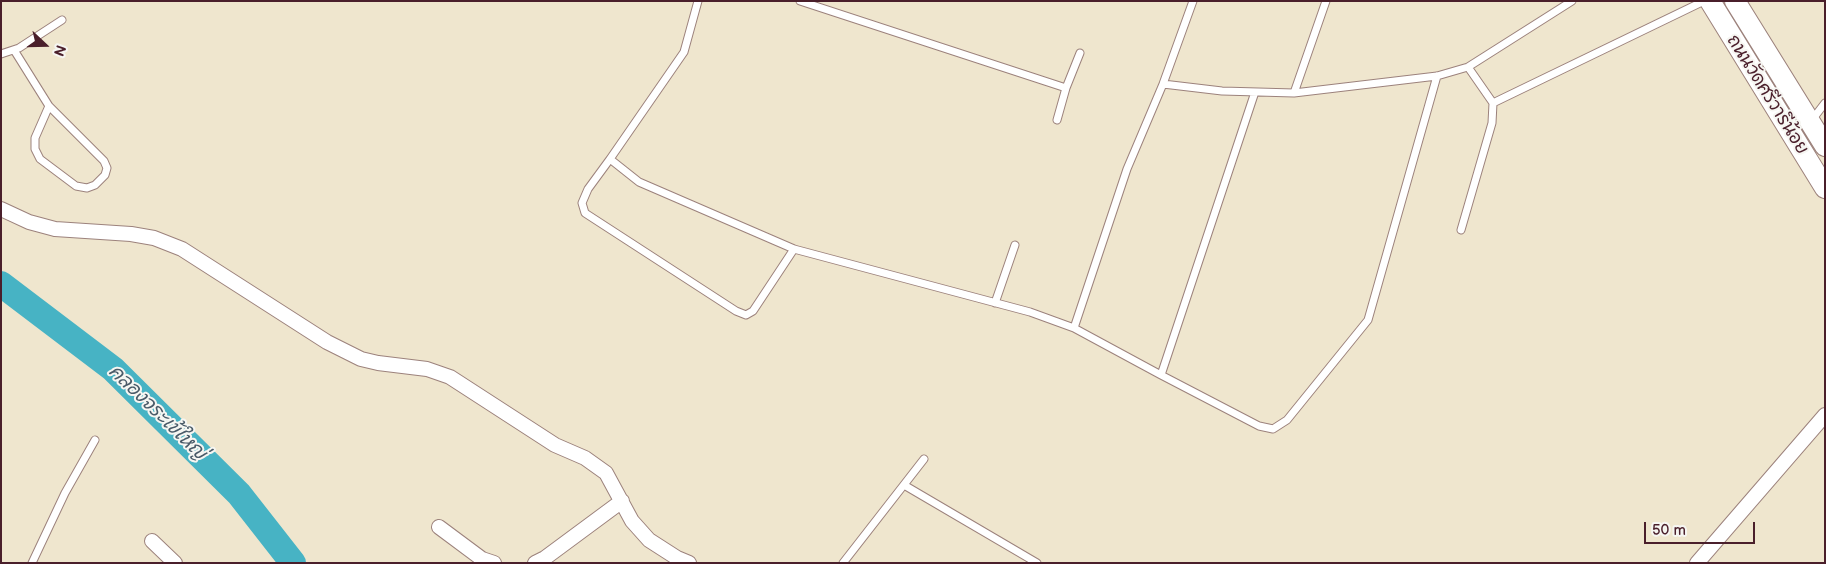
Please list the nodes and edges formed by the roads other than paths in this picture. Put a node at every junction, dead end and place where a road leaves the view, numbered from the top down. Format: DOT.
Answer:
graph roads {
  1 [pos="698,1"];
  2 [pos="800,1"];
  3 [pos="1194,1"];
  4 [pos="1326,1"];
  5 [pos="1572,1"];
  6 [pos="1704,1"];
  7 [pos="1710,1"];
  8 [pos="1735,1"];
  9 [pos="62,20"];
  10 [pos="14,50"];
  11 [pos="1080,52"];
  12 [pos="1,54"];
  13 [pos="1468,67"];
  14 [pos="1437,76"];
  15 [pos="1163,84"];
  16 [pos="1066,88"];
  17 [pos="1255,92"];
  18 [pos="1294,92"];
  19 [pos="1493,103"];
  20 [pos="1825,103"];
  21 [pos="49,106"];
  22 [pos="1057,120"];
  23 [pos="1810,122"];
  24 [pos="1825,146"];
  25 [pos="610,158"];
  26 [pos="1825,188"];
  27 [pos="1,209"];
  28 [pos="1461,230"];
  29 [pos="1016,245"];
  30 [pos="794,249"];
  31 [pos="996,303"];
  32 [pos="1074,328"];
  33 [pos="1161,375"];
  34 [pos="1825,415"];
  35 [pos="95,440"];
  36 [pos="924,459"];
  37 [pos="904,485"];
  38 [pos="622,502"];
  39 [pos="439,527"];
  40 [pos="152,541"];
  41 [pos="32,563"];
  42 [pos="175,563"];
  43 [pos="494,563"];
  44 [pos="535,563"];
  45 [pos="689,563"];
  46 [pos="843,563"];
  47 [pos="1037,563"];
  48 [pos="1697,563"];
  1 -- 25 [label="lane"];
  2 -- 16 [label="lane"];
  3 -- 15 [label="lane"];
  4 -- 18 [label="lane"];
  5 -- 13 [label="lane"];
  6 -- 19 [label="lane"];
  7 -- 26 [label="main road, ถนนวัดศรีวารีน้อย"];
  8 -- 23 [label="main road, ถนนวัดศรีวารีน้อย"];
  9 -- 10 [label="lane"];
  10 -- 12 [label="lane"];
  10 -- 21 [label="lane"];
  11 -- 16 [label="lane"];
  13 -- 14 [label="lane"];
  13 -- 19 [label="lane"];
  14 -- 18 [label="lane"];
  14 -- 33 [label="lane"];
  15 -- 17 [label="lane"];
  15 -- 32 [label="lane"];
  16 -- 22 [label="lane"];
  17 -- 18 [label="lane"];
  17 -- 33 [label="lane"];
  19 -- 28 [label="lane"];
  20 -- 23 [label="lane"];
  21 -- 21 [label="lane"];
  23 -- 24 [label="main road, ถนนวัดศรีวารีน้อย"];
  25 -- 30 [label="lane"];
  25 -- 30 [label="lane"];
  27 -- 38 [label="street"];
  29 -- 31 [label="lane"];
  30 -- 31 [label="lane"];
  31 -- 32 [label="lane"];
  32 -- 33 [label="lane"];
  34 -- 48 [label="street"];
  35 -- 41 [label="lane"];
  36 -- 37 [label="lane"];
  37 -- 46 [label="lane"];
  37 -- 47 [label="lane"];
  38 -- 44 [label="street"];
  38 -- 45 [label="street"];
  39 -- 43 [label="street"];
  40 -- 42 [label="street"];
}
